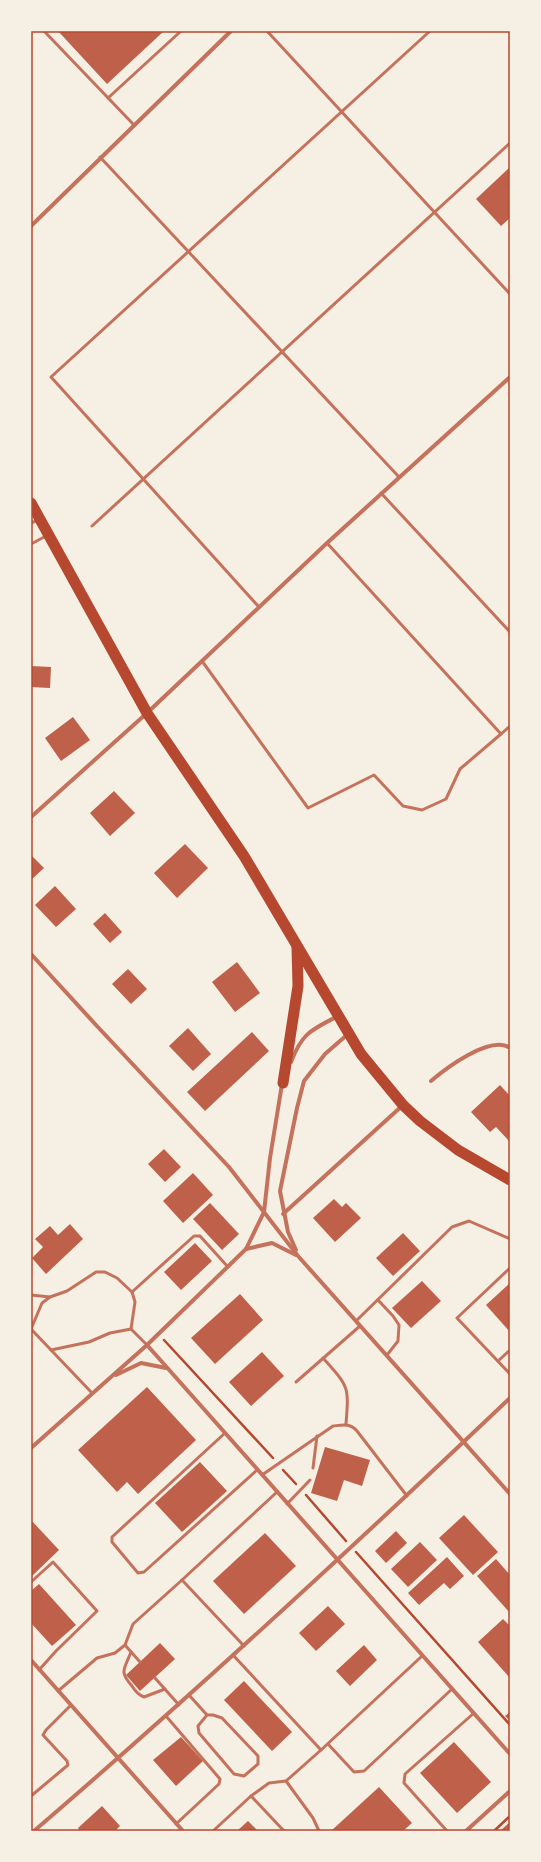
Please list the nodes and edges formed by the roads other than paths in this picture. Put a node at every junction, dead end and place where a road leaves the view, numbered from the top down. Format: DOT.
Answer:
graph roads {
  1 [pos="44,31"];
  2 [pos="181,31"];
  3 [pos="232,31"];
  4 [pos="267,31"];
  5 [pos="430,31"];
  6 [pos="108,98"];
  7 [pos="341,112"];
  8 [pos="134,125"];
  9 [pos="510,143"];
  10 [pos="100,157"];
  11 [pos="434,213"];
  12 [pos="31,226"];
  13 [pos="188,252"];
  14 [pos="510,294"];
  15 [pos="282,352"];
  16 [pos="510,377"];
  17 [pos="399,478"];
  18 [pos="144,479"];
  19 [pos="382,493"];
  20 [pos="31,503"];
  21 [pos="36,521"];
  22 [pos="92,526"];
  23 [pos="50,535"];
  24 [pos="327,543"];
  25 [pos="31,544"];
  26 [pos="259,607"];
  27 [pos="510,632"];
  28 [pos="202,661"];
  29 [pos="147,713"];
  30 [pos="510,726"];
  31 [pos="501,734"];
  32 [pos="31,817"];
  33 [pos="297,944"];
  34 [pos="31,954"];
  35 [pos="338,1016"];
  36 [pos="348,1034"];
  37 [pos="510,1048"];
  38 [pos="431,1081"];
  39 [pos="283,1083"];
  40 [pos="403,1105"];
  41 [pos="510,1180"];
  42 [pos="264,1212"];
  43 [pos="283,1214"];
  44 [pos="510,1239"];
  45 [pos="246,1250"];
  46 [pos="298,1256"];
  47 [pos="228,1267"];
  48 [pos="510,1268"];
  49 [pos="132,1292"];
  50 [pos="31,1295"];
  51 [pos="50,1297"];
  52 [pos="378,1300"];
  53 [pos="356,1321"];
  54 [pos="360,1326"];
  55 [pos="31,1329"];
  56 [pos="131,1329"];
  57 [pos="146,1345"];
  58 [pos="51,1350"];
  59 [pos="510,1350"];
  60 [pos="387,1355"];
  61 [pos="323,1358"];
  62 [pos="498,1361"];
  63 [pos="168,1369"];
  64 [pos="510,1374"];
  65 [pos="110,1377"];
  66 [pos="296,1382"];
  67 [pos="92,1393"];
  68 [pos="510,1398"];
  69 [pos="346,1424"];
  70 [pos="225,1433"];
  71 [pos="317,1436"];
  72 [pos="464,1442"];
  73 [pos="31,1448"];
  74 [pos="312,1468"];
  75 [pos="257,1470"];
  76 [pos="262,1475"];
  77 [pos="310,1480"];
  78 [pos="277,1492"];
  79 [pos="510,1494"];
  80 [pos="407,1496"];
  81 [pos="288,1504"];
  82 [pos="338,1561"];
  83 [pos="182,1580"];
  84 [pos="31,1582"];
  85 [pos="125,1645"];
  86 [pos="244,1646"];
  87 [pos="131,1652"];
  88 [pos="233,1655"];
  89 [pos="422,1656"];
  90 [pos="31,1660"];
  91 [pos="140,1662"];
  92 [pos="40,1670"];
  93 [pos="155,1678"];
  94 [pos="165,1689"];
  95 [pos="452,1689"];
  96 [pos="58,1691"];
  97 [pos="190,1695"];
  98 [pos="178,1704"];
  99 [pos="71,1705"];
  100 [pos="474,1713"];
  101 [pos="206,1715"];
  102 [pos="166,1716"];
  103 [pos="328,1744"];
  104 [pos="321,1750"];
  105 [pos="510,1754"];
  106 [pos="118,1759"];
  107 [pos="286,1781"];
  108 [pos="510,1791"];
  109 [pos="31,1796"];
  110 [pos="251,1796"];
  111 [pos="176,1824"];
  112 [pos="34,1831"];
  113 [pos="183,1831"];
  114 [pos="213,1831"];
  115 [pos="284,1831"];
  116 [pos="319,1831"];
  117 [pos="447,1831"];
  118 [pos="466,1831"];
  1 -- 6 [label="lane"];
  2 -- 6 [label="lane"];
  3 -- 8 [label="street"];
  4 -- 7 [label="lane"];
  5 -- 7 [label="lane"];
  6 -- 8 [label="lane"];
  7 -- 11 [label="lane"];
  7 -- 13 [label="lane"];
  8 -- 10 [label="street"];
  9 -- 11 [label="lane"];
  10 -- 12 [label="street"];
  10 -- 13 [label="lane"];
  11 -- 14 [label="lane"];
  11 -- 15 [label="lane"];
  13 -- 15 [label="lane"];
  13 -- 18 [label="lane"];
  15 -- 17 [label="lane"];
  15 -- 18 [label="lane"];
  16 -- 17 [label="street"];
  17 -- 19 [label="street"];
  18 -- 22 [label="lane"];
  18 -- 26 [label="lane"];
  19 -- 24 [label="street"];
  19 -- 27 [label="lane"];
  20 -- 21 [label="highway"];
  21 -- 23 [label="highway"];
  23 -- 25 [label="lane"];
  23 -- 29 [label="highway"];
  24 -- 26 [label="street"];
  24 -- 31 [label="lane"];
  26 -- 28 [label="street"];
  28 -- 29 [label="street"];
  28 -- 31 [label="lane"];
  29 -- 32 [label="street"];
  29 -- 33 [label="highway"];
  30 -- 31 [label="lane"];
  33 -- 35 [label="highway"];
  33 -- 39 [label="highway"];
  34 -- 42 [label="street"];
  35 -- 36 [label="highway"];
  35 -- 39 [label="street"];
  36 -- 40 [label="highway"];
  36 -- 43 [label="street"];
  37 -- 38 [label="street"];
  39 -- 42 [label="street"];
  40 -- 41 [label="highway"];
  40 -- 43 [label="street"];
  42 -- 45 [label="street"];
  42 -- 46 [label="street"];
  43 -- 46 [label="street"];
  44 -- 52 [label="lane"];
  45 -- 46 [label="street"];
  45 -- 47 [label="street"];
  46 -- 53 [label="street"];
  47 -- 49 [label="lane"];
  47 -- 57 [label="street"];
  48 -- 62 [label="lane"];
  49 -- 51 [label="lane"];
  49 -- 56 [label="lane"];
  50 -- 51 [label="lane"];
  51 -- 55 [label="lane"];
  52 -- 53 [label="lane"];
  52 -- 60 [label="lane"];
  53 -- 54 [label="street"];
  54 -- 60 [label="street"];
  54 -- 61 [label="lane"];
  55 -- 58 [label="lane"];
  56 -- 57 [label="lane"];
  56 -- 58 [label="lane"];
  57 -- 63 [label="street"];
  57 -- 65 [label="street"];
  58 -- 67 [label="lane"];
  59 -- 62 [label="lane"];
  60 -- 72 [label="street"];
  61 -- 66 [label="lane"];
  61 -- 69 [label="lane"];
  62 -- 64 [label="lane"];
  63 -- 65 [label="street"];
  63 -- 70 [label="street"];
  65 -- 67 [label="street"];
  67 -- 73 [label="street"];
  68 -- 72 [label="street"];
  69 -- 71 [label="lane"];
  69 -- 80 [label="lane"];
  70 -- 75 [label="street"];
  70 -- 75 [label="lane"];
  71 -- 74 [label="lane"];
  71 -- 76 [label="lane"];
  72 -- 79 [label="street"];
  72 -- 80 [label="street"];
  75 -- 76 [label="street"];
  76 -- 78 [label="street"];
  77 -- 81 [label="lane"];
  78 -- 81 [label="street"];
  78 -- 83 [label="lane"];
  80 -- 82 [label="street"];
  81 -- 82 [label="street"];
  82 -- 86 [label="street"];
  82 -- 89 [label="street"];
  83 -- 85 [label="lane"];
  83 -- 86 [label="lane"];
  84 -- 92 [label="lane"];
  85 -- 87 [label="lane"];
  85 -- 96 [label="lane"];
  86 -- 88 [label="street"];
  87 -- 91 [label="lane"];
  87 -- 94 [label="lane"];
  88 -- 97 [label="street"];
  88 -- 104 [label="lane"];
  89 -- 95 [label="street"];
  89 -- 103 [label="lane"];
  90 -- 92 [label="street"];
  92 -- 96 [label="street"];
  93 -- 94 [label="lane"];
  94 -- 98 [label="lane"];
  95 -- 100 [label="street"];
  95 -- 103 [label="lane"];
  96 -- 99 [label="street"];
  97 -- 98 [label="street"];
  97 -- 101 [label="lane"];
  98 -- 102 [label="street"];
  99 -- 106 [label="street"];
  99 -- 109 [label="lane"];
  100 -- 105 [label="street"];
  100 -- 117 [label="lane"];
  101 -- 101 [label="lane"];
  102 -- 106 [label="street"];
  102 -- 111 [label="lane"];
  103 -- 104 [label="lane"];
  104 -- 107 [label="lane"];
  106 -- 111 [label="street"];
  106 -- 112 [label="street"];
  107 -- 110 [label="lane"];
  107 -- 116 [label="lane"];
  108 -- 118 [label="street"];
  110 -- 114 [label="lane"];
  110 -- 115 [label="lane"];
  111 -- 113 [label="street"];
}
